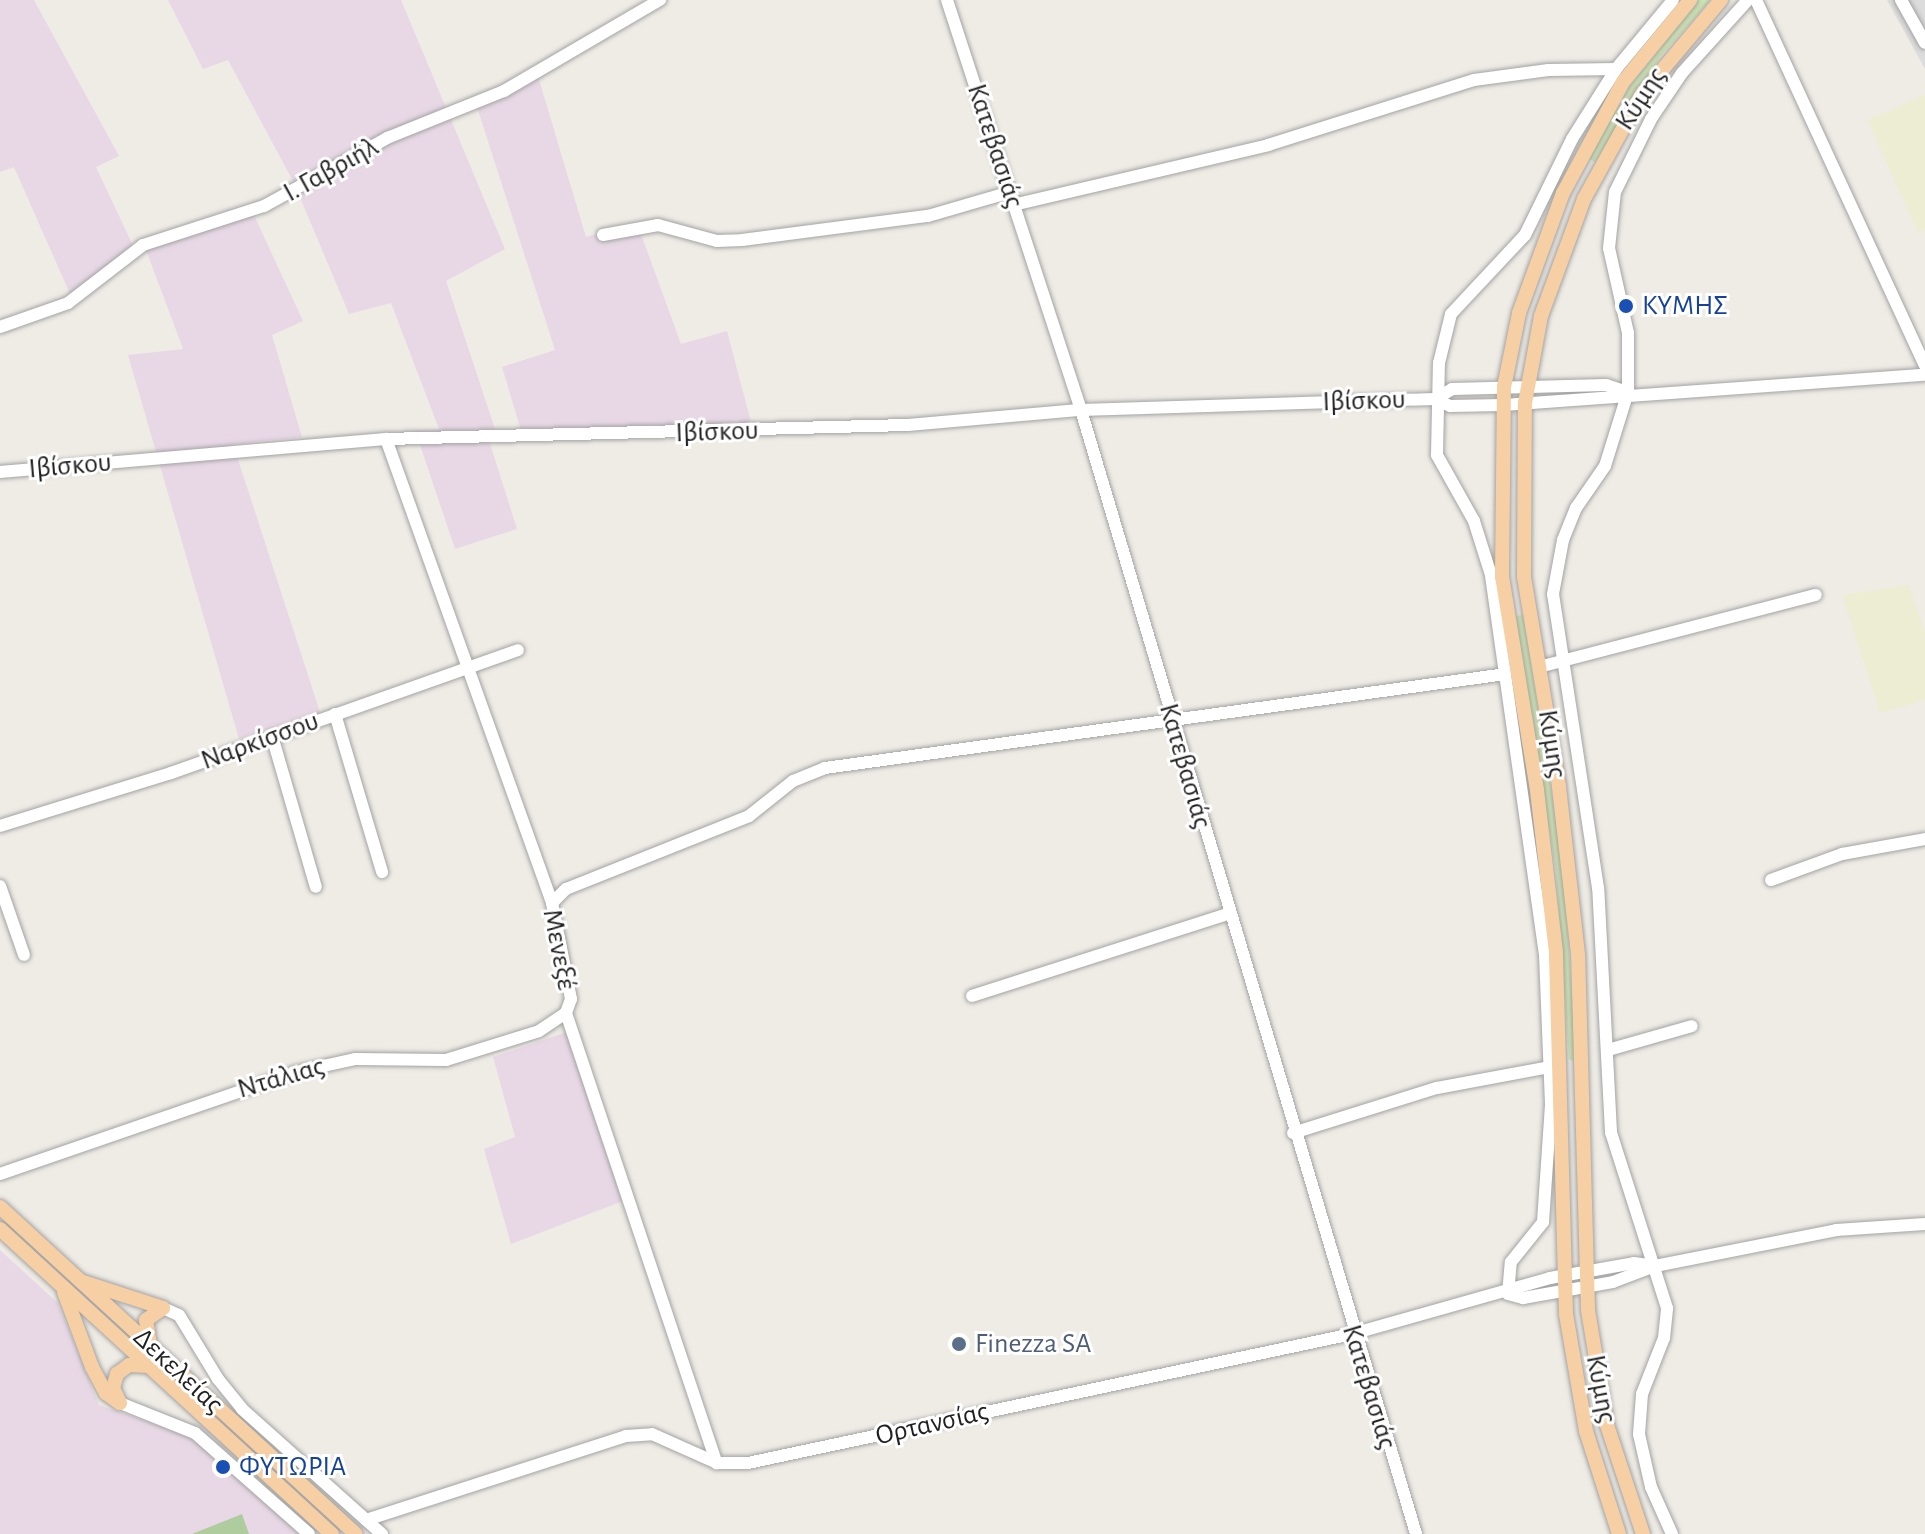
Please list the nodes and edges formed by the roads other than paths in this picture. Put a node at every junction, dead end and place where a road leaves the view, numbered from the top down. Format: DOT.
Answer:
graph roads {
  1 [pos="660,0"];
  2 [pos="947,0"];
  3 [pos="1673,0"];
  4 [pos="1690,0"];
  5 [pos="1721,0"];
  6 [pos="1748,0"];
  7 [pos="1756,0"];
  8 [pos="1901,0"];
  9 [pos="1925,43"];
  10 [pos="1616,69"];
  11 [pos="1012,198"];
  12 [pos="603,235"];
  13 [pos="0,327"];
  14 [pos="1925,365"];
  15 [pos="1925,375"];
  16 [pos="1504,387"];
  17 [pos="1526,387"];
  18 [pos="1628,392"];
  19 [pos="1435,399"];
  20 [pos="1525,403"];
  21 [pos="1503,405"];
  22 [pos="1081,410"];
  23 [pos="386,439"];
  24 [pos="0,472"];
  25 [pos="1816,595"];
  26 [pos="518,650"];
  27 [pos="1562,662"];
  28 [pos="1539,667"];
  29 [pos="466,669"];
  30 [pos="1506,674"];
  31 [pos="335,714"];
  32 [pos="1171,719"];
  33 [pos="272,736"];
  34 [pos="0,826"];
  35 [pos="1925,839"];
  36 [pos="382,872"];
  37 [pos="1771,880"];
  38 [pos="0,886"];
  39 [pos="316,887"];
  40 [pos="552,903"];
  41 [pos="1228,914"];
  42 [pos="24,955"];
  43 [pos="972,996"];
  44 [pos="566,1013"];
  45 [pos="1692,1026"];
  46 [pos="1608,1050"];
  47 [pos="1549,1067"];
  48 [pos="1293,1133"];
  49 [pos="0,1174"];
  50 [pos="0,1207"];
  51 [pos="1925,1224"];
  52 [pos="0,1229"];
  53 [pos="1655,1266"];
  54 [pos="1586,1271"];
  55 [pos="1564,1275"];
  56 [pos="80,1281"];
  57 [pos="60,1285"];
  58 [pos="1587,1287"];
  59 [pos="1565,1291"];
  60 [pos="1508,1294"];
  61 [pos="163,1308"];
  62 [pos="1352,1334"];
  63 [pos="150,1345"];
  64 [pos="149,1366"];
  65 [pos="120,1403"];
  66 [pos="717,1463"];
  67 [pos="366,1520"];
  68 [pos="309,1534"];
  69 [pos="332,1534"];
  70 [pos="356,1534"];
  71 [pos="382,1534"];
  72 [pos="1416,1534"];
  73 [pos="1619,1534"];
  74 [pos="1643,1534"];
  75 [pos="1672,1534"];
  1 -- 13 [label="street, Ι. Γαβριήλ"];
  2 -- 11 [label="street, Κατεβασιάς"];
  3 -- 10 [label="street"];
  4 -- 16 [label="main road, Κύμης"];
  5 -- 17 [label="main road, Κύμης"];
  6 -- 18 [label="street"];
  7 -- 14 [label="street"];
  8 -- 9 [label="street"];
  10 -- 11 [label="street"];
  10 -- 19 [label="street"];
  11 -- 12 [label="street"];
  11 -- 22 [label="street, Κατεβασιάς"];
  15 -- 18 [label="street, Ιβίσκου"];
  16 -- 17 [label="street, Ιβίσκου"];
  16 -- 19 [label="street, Ιβίσκου"];
  16 -- 21 [label="main road, Κύμης"];
  17 -- 18 [label="street, Ιβίσκου"];
  17 -- 20 [label="main road, Κύμης"];
  18 -- 20 [label="street, Ιβίσκου"];
  18 -- 27 [label="street"];
  19 -- 21 [label="street, Ιβίσκου"];
  19 -- 22 [label="street, Ιβίσκου"];
  19 -- 30 [label="street"];
  20 -- 21 [label="street, Ιβίσκου"];
  20 -- 28 [label="main road, Κύμης"];
  21 -- 55 [label="main road, Κύμης"];
  22 -- 23 [label="street, Ιβίσκου"];
  22 -- 32 [label="street, Κατεβασιάς"];
  23 -- 24 [label="street, Ιβίσκου"];
  23 -- 29 [label="street, Μενεξέ"];
  25 -- 27 [label="street"];
  26 -- 29 [label="street, Ναρκίσσου"];
  27 -- 28 [label="street"];
  27 -- 46 [label="street"];
  28 -- 54 [label="main road, Κύμης"];
  29 -- 31 [label="street, Ναρκίσσου"];
  29 -- 40 [label="street, Μενεξέ"];
  30 -- 32 [label="street"];
  30 -- 47 [label="street"];
  31 -- 33 [label="street, Ναρκίσσου"];
  31 -- 36 [label="street"];
  32 -- 40 [label="street"];
  32 -- 41 [label="street, Κατεβασιάς"];
  33 -- 34 [label="street, Ναρκίσσου"];
  33 -- 39 [label="street"];
  35 -- 37 [label="street"];
  38 -- 42 [label="street"];
  40 -- 44 [label="street, Μενεξέ"];
  41 -- 43 [label="street"];
  41 -- 48 [label="street, Κατεβασιάς"];
  44 -- 49 [label="street, Ντάλιας"];
  44 -- 66 [label="street, Μενεξέ"];
  45 -- 46 [label="street"];
  46 -- 53 [label="street"];
  47 -- 48 [label="street"];
  47 -- 60 [label="street"];
  48 -- 62 [label="street, Κατεβασιάς"];
  50 -- 56 [label="main road, Δεκελείας"];
  51 -- 53 [label="street"];
  52 -- 57 [label="main road, Δεκελείας"];
  53 -- 54 [label="street"];
  53 -- 58 [label="street"];
  53 -- 75 [label="street"];
  54 -- 55 [label="street"];
  54 -- 58 [label="main road, Κύμης"];
  55 -- 59 [label="main road, Κύμης"];
  55 -- 60 [label="street"];
  56 -- 61 [label="main road"];
  56 -- 63 [label="main road, Δεκελείας"];
  57 -- 64 [label="main road, Δεκελείας"];
  57 -- 65 [label="main road"];
  58 -- 59 [label="street"];
  58 -- 74 [label="main road, Κύμης"];
  59 -- 60 [label="street"];
  59 -- 73 [label="main road, Κύμης"];
  60 -- 62 [label="street, Ορτανσίας"];
  61 -- 63 [label="main road"];
  61 -- 67 [label="street"];
  62 -- 66 [label="street, Ορτανσίας"];
  62 -- 72 [label="street, Κατεβασιάς"];
  63 -- 70 [label="main road, Δεκελείας"];
  64 -- 65 [label="main road"];
  64 -- 69 [label="main road, Δεκελείας"];
  65 -- 68 [label="street"];
  66 -- 67 [label="street, Ορτανσίας"];
  67 -- 71 [label="street"];
}
